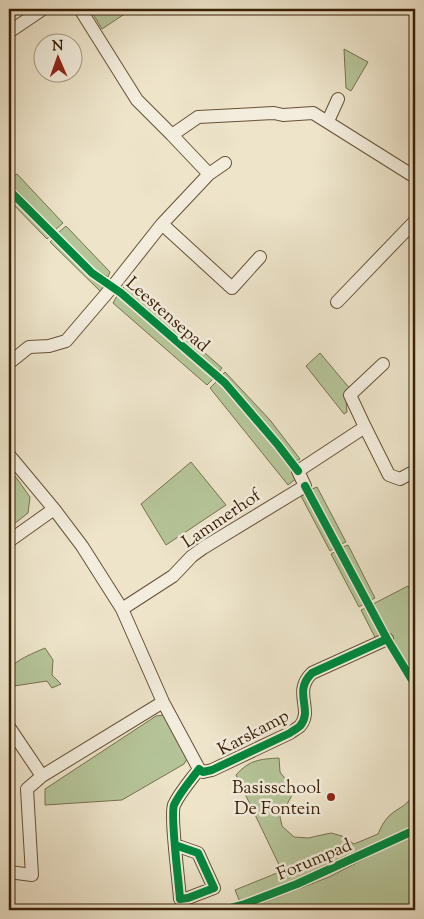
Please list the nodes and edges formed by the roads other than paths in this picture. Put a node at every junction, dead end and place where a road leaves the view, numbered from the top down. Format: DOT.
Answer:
graph roads {
  1 [pos="43,9"];
  2 [pos="80,9"];
  3 [pos="9,32"];
  4 [pos="338,99"];
  5 [pos="328,121"];
  6 [pos="172,135"];
  7 [pos="225,163"];
  8 [pos="209,174"];
  9 [pos="415,177"];
  10 [pos="415,221"];
  11 [pos="162,224"];
  12 [pos="260,257"];
  13 [pos="337,302"];
  14 [pos="9,363"];
  15 [pos="383,364"];
  16 [pos="365,428"];
  17 [pos="9,455"];
  18 [pos="415,471"];
  19 [pos="54,509"];
  20 [pos="9,541"];
  21 [pos="122,609"];
  22 [pos="387,639"];
  23 [pos="162,702"];
  24 [pos="9,727"];
  25 [pos="199,769"];
  26 [pos="42,776"];
  27 [pos="175,845"];
  28 [pos="9,872"];
  1 -- 3 [label="street"];
  2 -- 6 [label="street"];
  4 -- 5 [label="street"];
  5 -- 6 [label="street"];
  5 -- 9 [label="street"];
  6 -- 8 [label="street"];
  7 -- 8 [label="street"];
  8 -- 11 [label="street"];
  10 -- 13 [label="street"];
  11 -- 12 [label="street"];
  11 -- 14 [label="street"];
  15 -- 16 [label="street"];
  16 -- 18 [label="street"];
  16 -- 21 [label="street, Lammerhof"];
  17 -- 19 [label="street"];
  19 -- 20 [label="street"];
  19 -- 21 [label="street"];
  21 -- 23 [label="street"];
  22 -- 25 [label="street, Karskamp"];
  23 -- 25 [label="street"];
  23 -- 26 [label="street"];
  24 -- 26 [label="street"];
  25 -- 27 [label="street, Karskamp"];
  26 -- 28 [label="street"];
}
